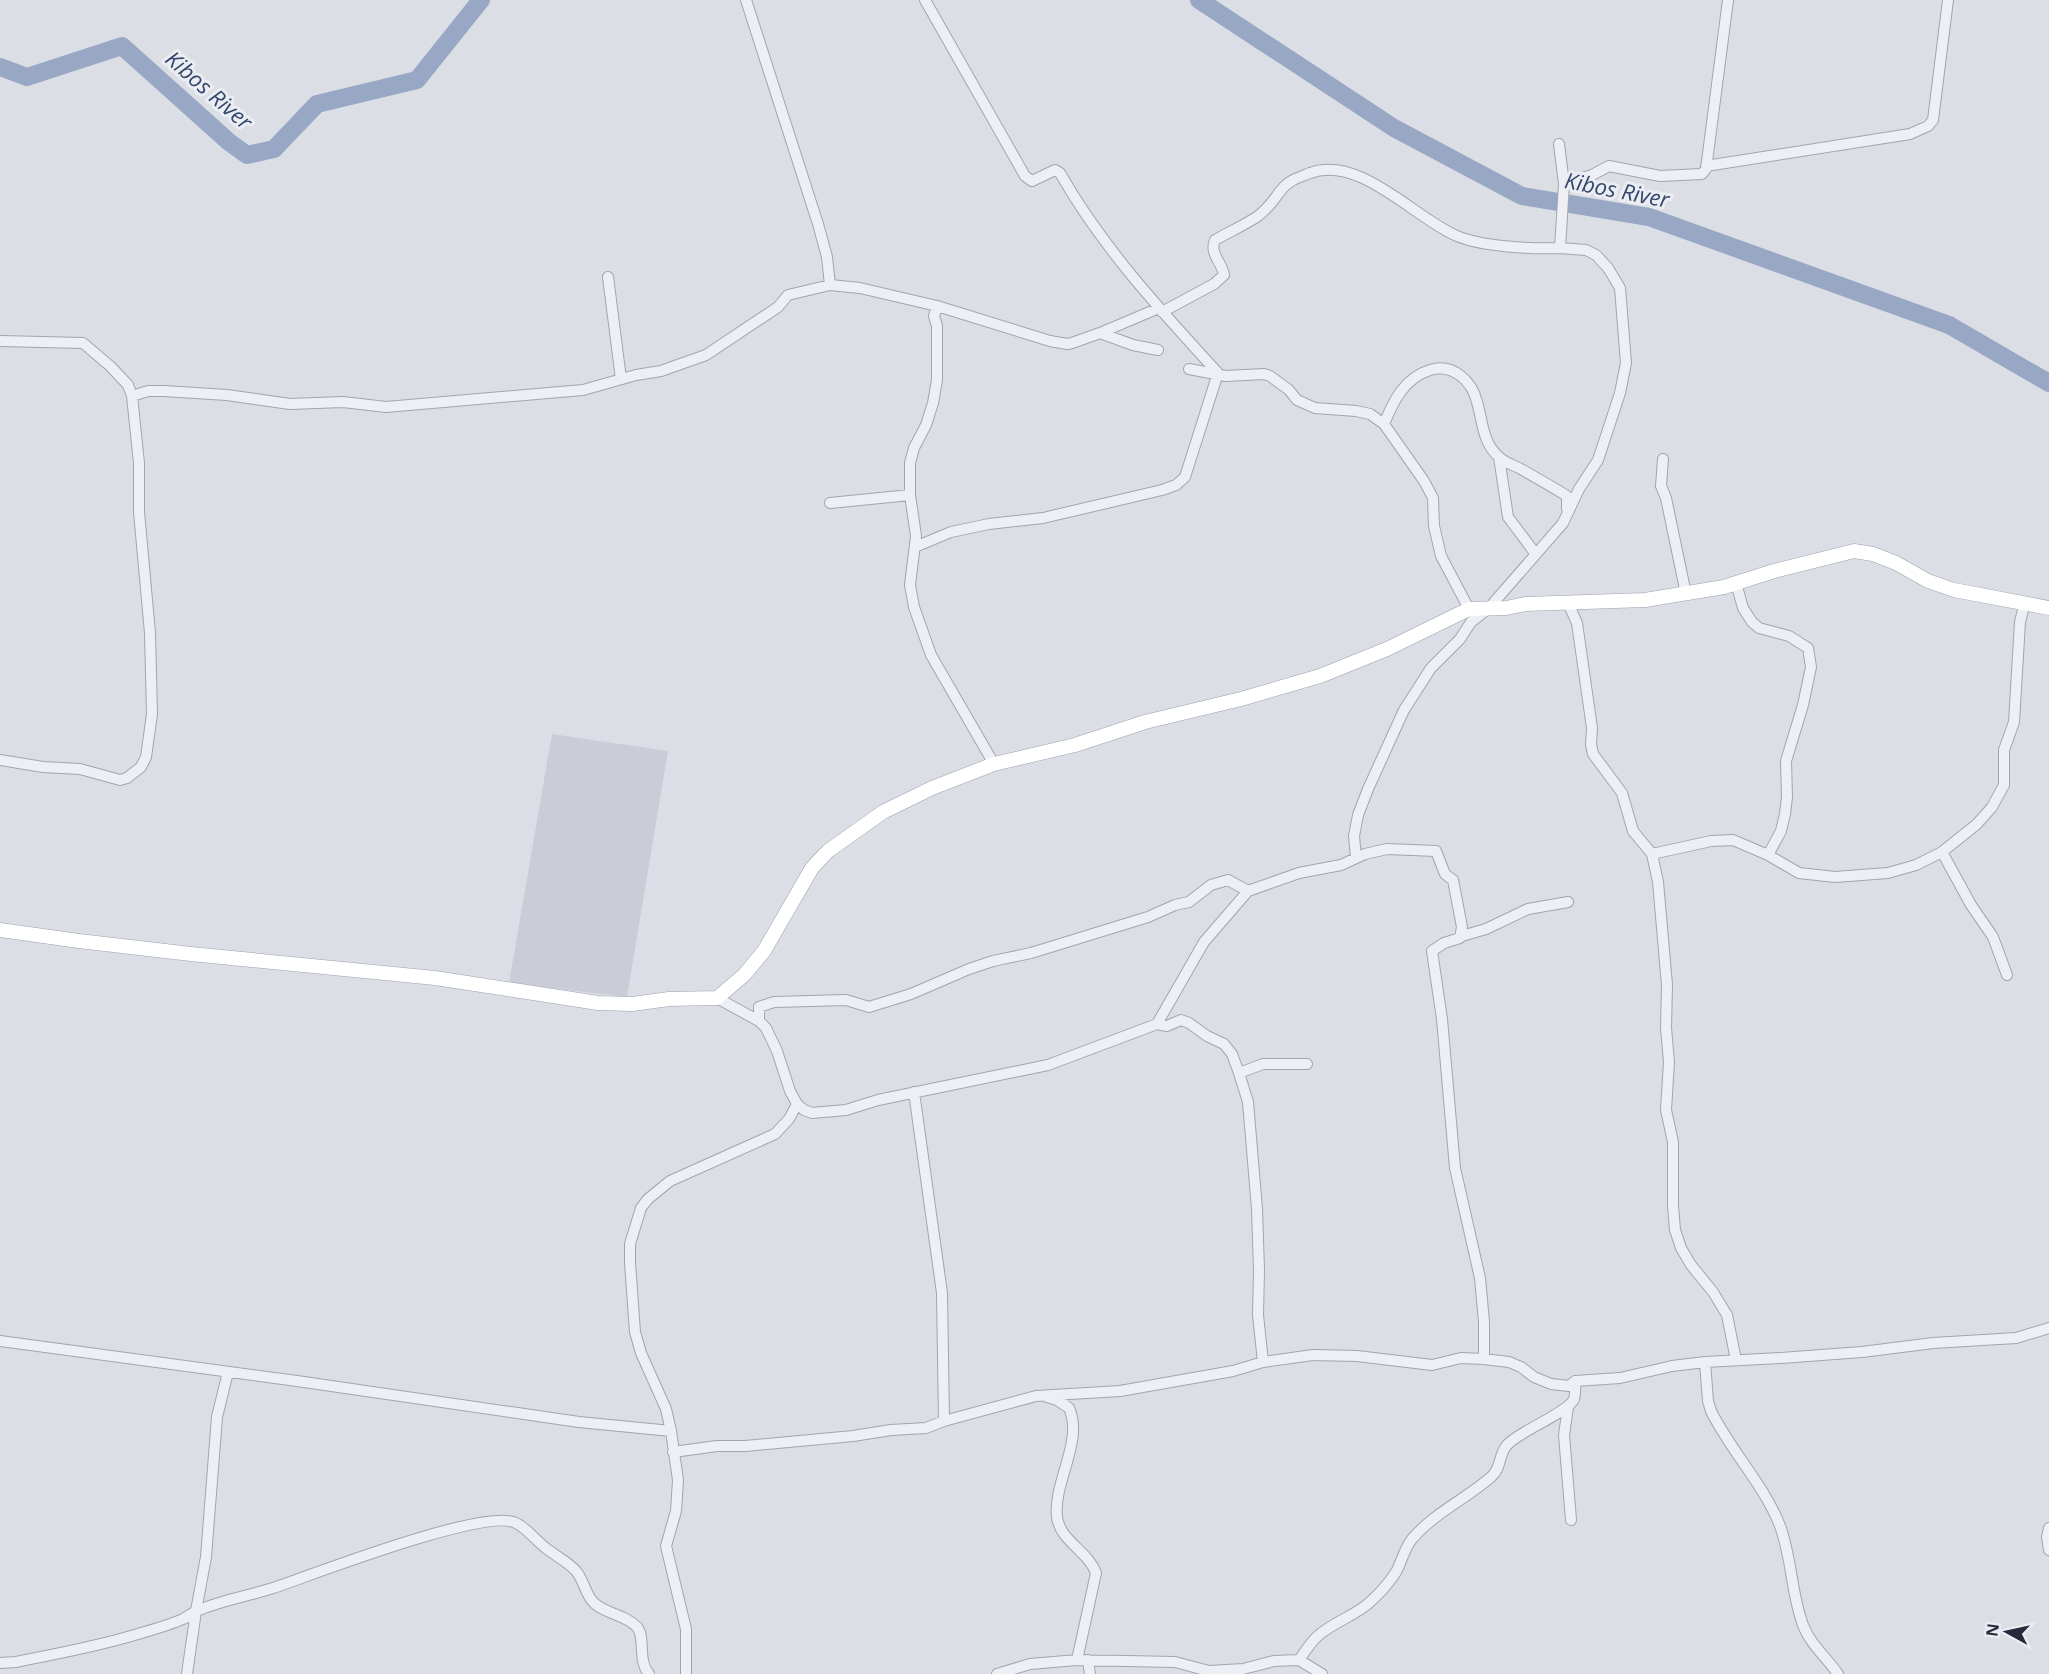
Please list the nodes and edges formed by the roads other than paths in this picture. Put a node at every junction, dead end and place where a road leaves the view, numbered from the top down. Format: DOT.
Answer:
graph roads {
  1 [pos="746,0"];
  2 [pos="925,0"];
  3 [pos="1728,0"];
  4 [pos="1948,0"];
  5 [pos="1559,144"];
  6 [pos="1706,165"];
  7 [pos="1564,188"];
  8 [pos="1560,248"];
  9 [pos="608,277"];
  10 [pos="830,285"];
  11 [pos="937,306"];
  12 [pos="1161,310"];
  13 [pos="1100,333"];
  14 [pos="0,341"];
  15 [pos="1158,350"];
  16 [pos="1189,369"];
  17 [pos="1218,374"];
  18 [pos="621,379"];
  19 [pos="132,396"];
  20 [pos="1384,424"];
  21 [pos="1499,457"];
  22 [pos="1663,459"];
  23 [pos="910,495"];
  24 [pos="830,503"];
  25 [pos="1567,516"];
  26 [pos="915,547"];
  27 [pos="1536,554"];
  28 [pos="1736,583"];
  29 [pos="1686,594"];
  30 [pos="2025,602"];
  31 [pos="1568,603"];
  32 [pos="1490,608"];
  33 [pos="2049,608"];
  34 [pos="1469,609"];
  35 [pos="0,760"];
  36 [pos="994,764"];
  37 [pos="1942,852"];
  38 [pos="1652,854"];
  39 [pos="1768,855"];
  40 [pos="1356,858"];
  41 [pos="1248,891"];
  42 [pos="1568,902"];
  43 [pos="0,930"];
  44 [pos="1462,936"];
  45 [pos="2007,975"];
  46 [pos="717,998"];
  47 [pos="759,1021"];
  48 [pos="1157,1024"];
  49 [pos="1307,1064"];
  50 [pos="1239,1073"];
  51 [pos="914,1092"];
  52 [pos="797,1104"];
  53 [pos="2049,1328"];
  54 [pos="0,1341"];
  55 [pos="1484,1359"];
  56 [pos="1736,1360"];
  57 [pos="1263,1362"];
  58 [pos="1705,1362"];
  59 [pos="228,1372"];
  60 [pos="1575,1381"];
  61 [pos="1041,1396"];
  62 [pos="1568,1407"];
  63 [pos="944,1421"];
  64 [pos="671,1431"];
  65 [pos="673,1452"];
  66 [pos="1571,1520"];
  67 [pos="2049,1528"];
  68 [pos="2049,1550"];
  69 [pos="196,1611"];
  70 [pos="1083,1660"];
  71 [pos="1299,1660"];
  72 [pos="0,1663"];
  73 [pos="187,1674"];
  74 [pos="649,1674"];
  75 [pos="686,1674"];
  76 [pos="997,1674"];
  77 [pos="1090,1674"];
  78 [pos="1322,1674"];
  79 [pos="1838,1674"];
  1 -- 10 [label="street"];
  2 -- 12 [label="street"];
  3 -- 6 [label="street"];
  4 -- 6 [label="street"];
  5 -- 7 [label="street"];
  6 -- 7 [label="street"];
  7 -- 8 [label="street"];
  8 -- 12 [label="street"];
  8 -- 25 [label="street"];
  9 -- 18 [label="street"];
  10 -- 11 [label="street"];
  10 -- 18 [label="street"];
  11 -- 13 [label="street"];
  11 -- 23 [label="street"];
  12 -- 13 [label="street"];
  12 -- 17 [label="street"];
  13 -- 15 [label="street"];
  14 -- 19 [label="street"];
  16 -- 17 [label="street"];
  17 -- 20 [label="street"];
  17 -- 26 [label="street"];
  18 -- 19 [label="street"];
  19 -- 35 [label="street"];
  20 -- 21 [label="street"];
  20 -- 34 [label="street"];
  21 -- 25 [label="street"];
  21 -- 27 [label="street"];
  22 -- 29 [label="street"];
  23 -- 24 [label="street"];
  23 -- 26 [label="street"];
  25 -- 27 [label="street"];
  26 -- 36 [label="street"];
  27 -- 32 [label="street"];
  28 -- 29 [label="main road"];
  28 -- 30 [label="main road"];
  28 -- 39 [label="street"];
  29 -- 31 [label="main road"];
  30 -- 33 [label="main road"];
  30 -- 37 [label="street"];
  31 -- 32 [label="main road"];
  31 -- 38 [label="street"];
  32 -- 34 [label="main road"];
  32 -- 40 [label="street"];
  34 -- 36 [label="main road"];
  36 -- 46 [label="main road"];
  37 -- 39 [label="street"];
  37 -- 45 [label="street"];
  38 -- 39 [label="street"];
  38 -- 56 [label="street"];
  40 -- 41 [label="street"];
  40 -- 44 [label="street"];
  41 -- 47 [label="street"];
  41 -- 48 [label="street"];
  42 -- 44 [label="street"];
  43 -- 46 [label="main road"];
  44 -- 55 [label="street"];
  46 -- 47 [label="street"];
  47 -- 52 [label="street"];
  48 -- 50 [label="street"];
  48 -- 51 [label="street"];
  49 -- 50 [label="street"];
  50 -- 57 [label="street"];
  51 -- 52 [label="street"];
  51 -- 63 [label="street"];
  52 -- 64 [label="street"];
  53 -- 56 [label="street"];
  54 -- 59 [label="street"];
  55 -- 57 [label="street"];
  55 -- 60 [label="street"];
  56 -- 58 [label="street"];
  57 -- 61 [label="street"];
  58 -- 60 [label="street"];
  58 -- 79 [label="street"];
  59 -- 64 [label="street"];
  59 -- 69 [label="street"];
  60 -- 62 [label="street"];
  61 -- 63 [label="street"];
  61 -- 70 [label="street"];
  62 -- 66 [label="street"];
  62 -- 71 [label="street"];
  63 -- 65 [label="street"];
  64 -- 65 [label="street"];
  65 -- 75 [label="street"];
  67 -- 68 [label="street"];
  69 -- 72 [label="street"];
  69 -- 73 [label="street"];
  69 -- 74 [label="street"];
  70 -- 71 [label="street"];
  70 -- 76 [label="street"];
  70 -- 77 [label="street"];
  71 -- 78 [label="street"];
}
